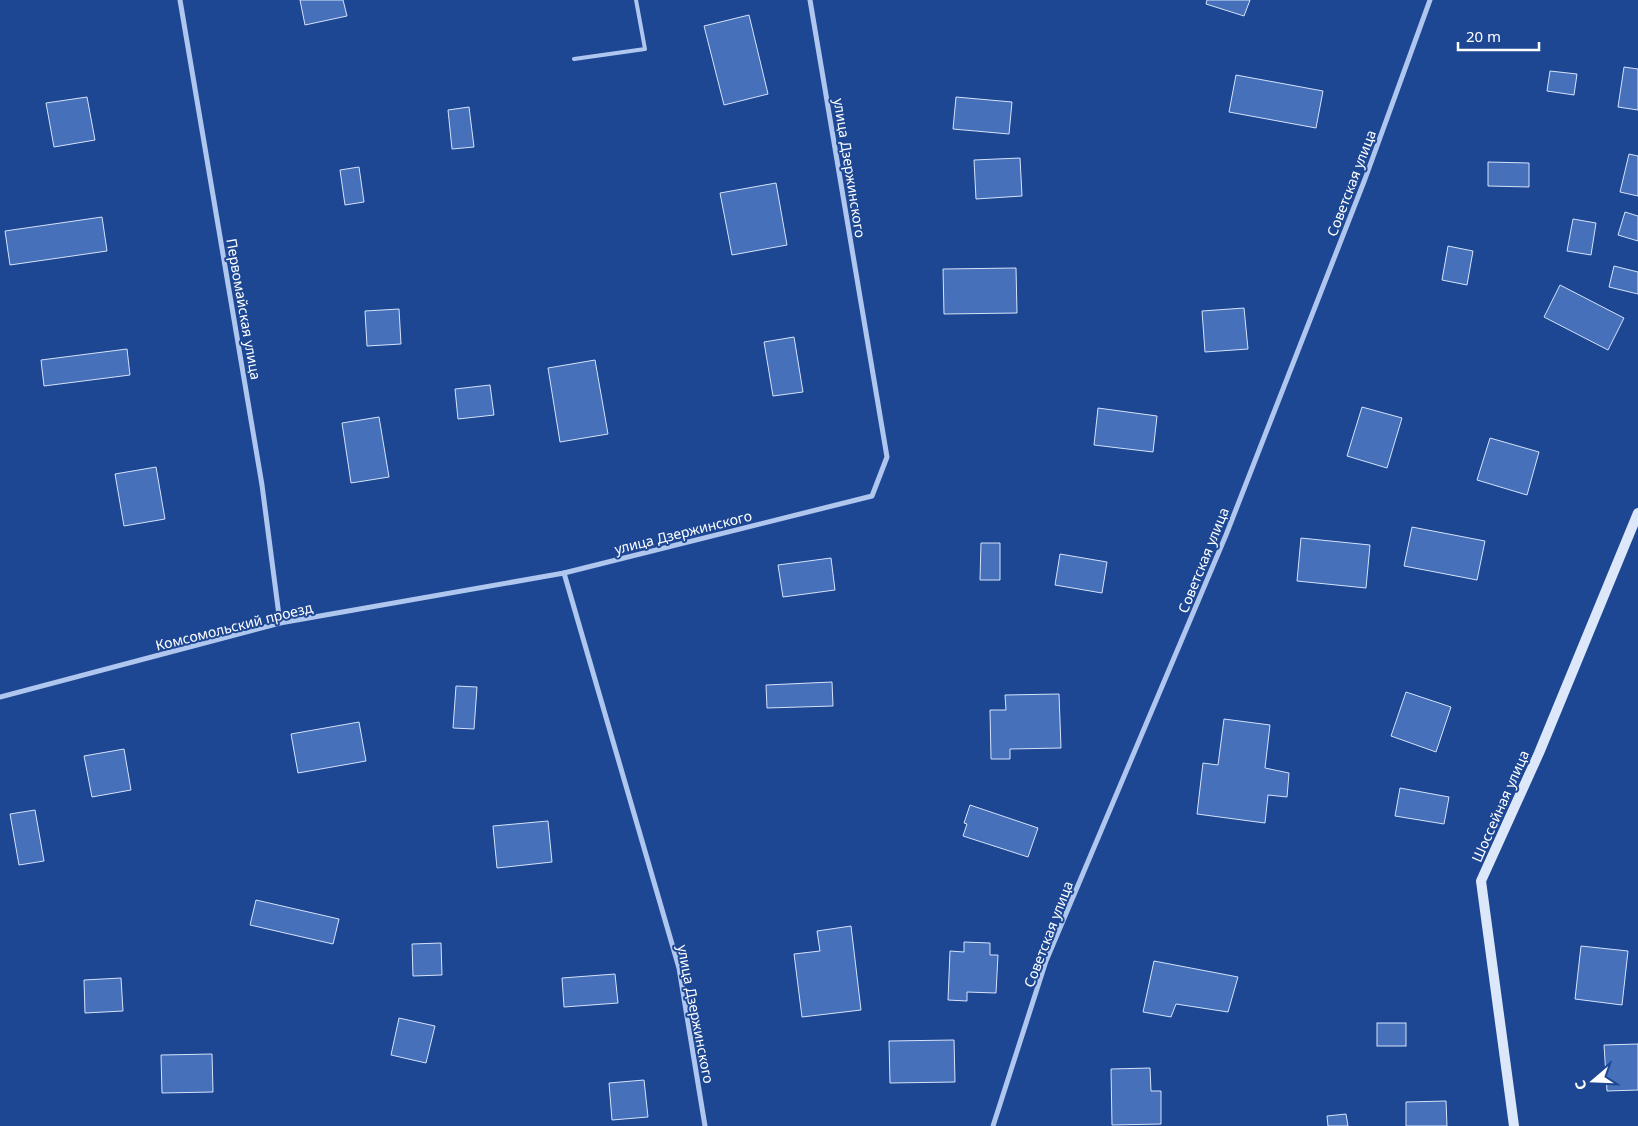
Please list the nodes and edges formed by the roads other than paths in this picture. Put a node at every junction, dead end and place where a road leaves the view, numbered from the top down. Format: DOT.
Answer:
graph roads {
  1 [pos="180,0"];
  2 [pos="636,0"];
  3 [pos="810,0"];
  4 [pos="1430,0"];
  5 [pos="574,59"];
  6 [pos="1638,513"];
  7 [pos="564,573"];
  8 [pos="280,623"];
  9 [pos="0,697"];
  10 [pos="705,1126"];
  11 [pos="994,1126"];
  12 [pos="1514,1126"];
  1 -- 8 [label="street, Первомайская улица"];
  2 -- 5 [label="lane"];
  3 -- 7 [label="street, улица Дзержинского"];
  4 -- 11 [label="street, Советская улица"];
  6 -- 12 [label="main road, Шоссейная улица"];
  7 -- 8 [label="street, Комсомольский проезд"];
  7 -- 10 [label="street, улица Дзержинского"];
  8 -- 9 [label="street, Комсомольский проезд"];
}
